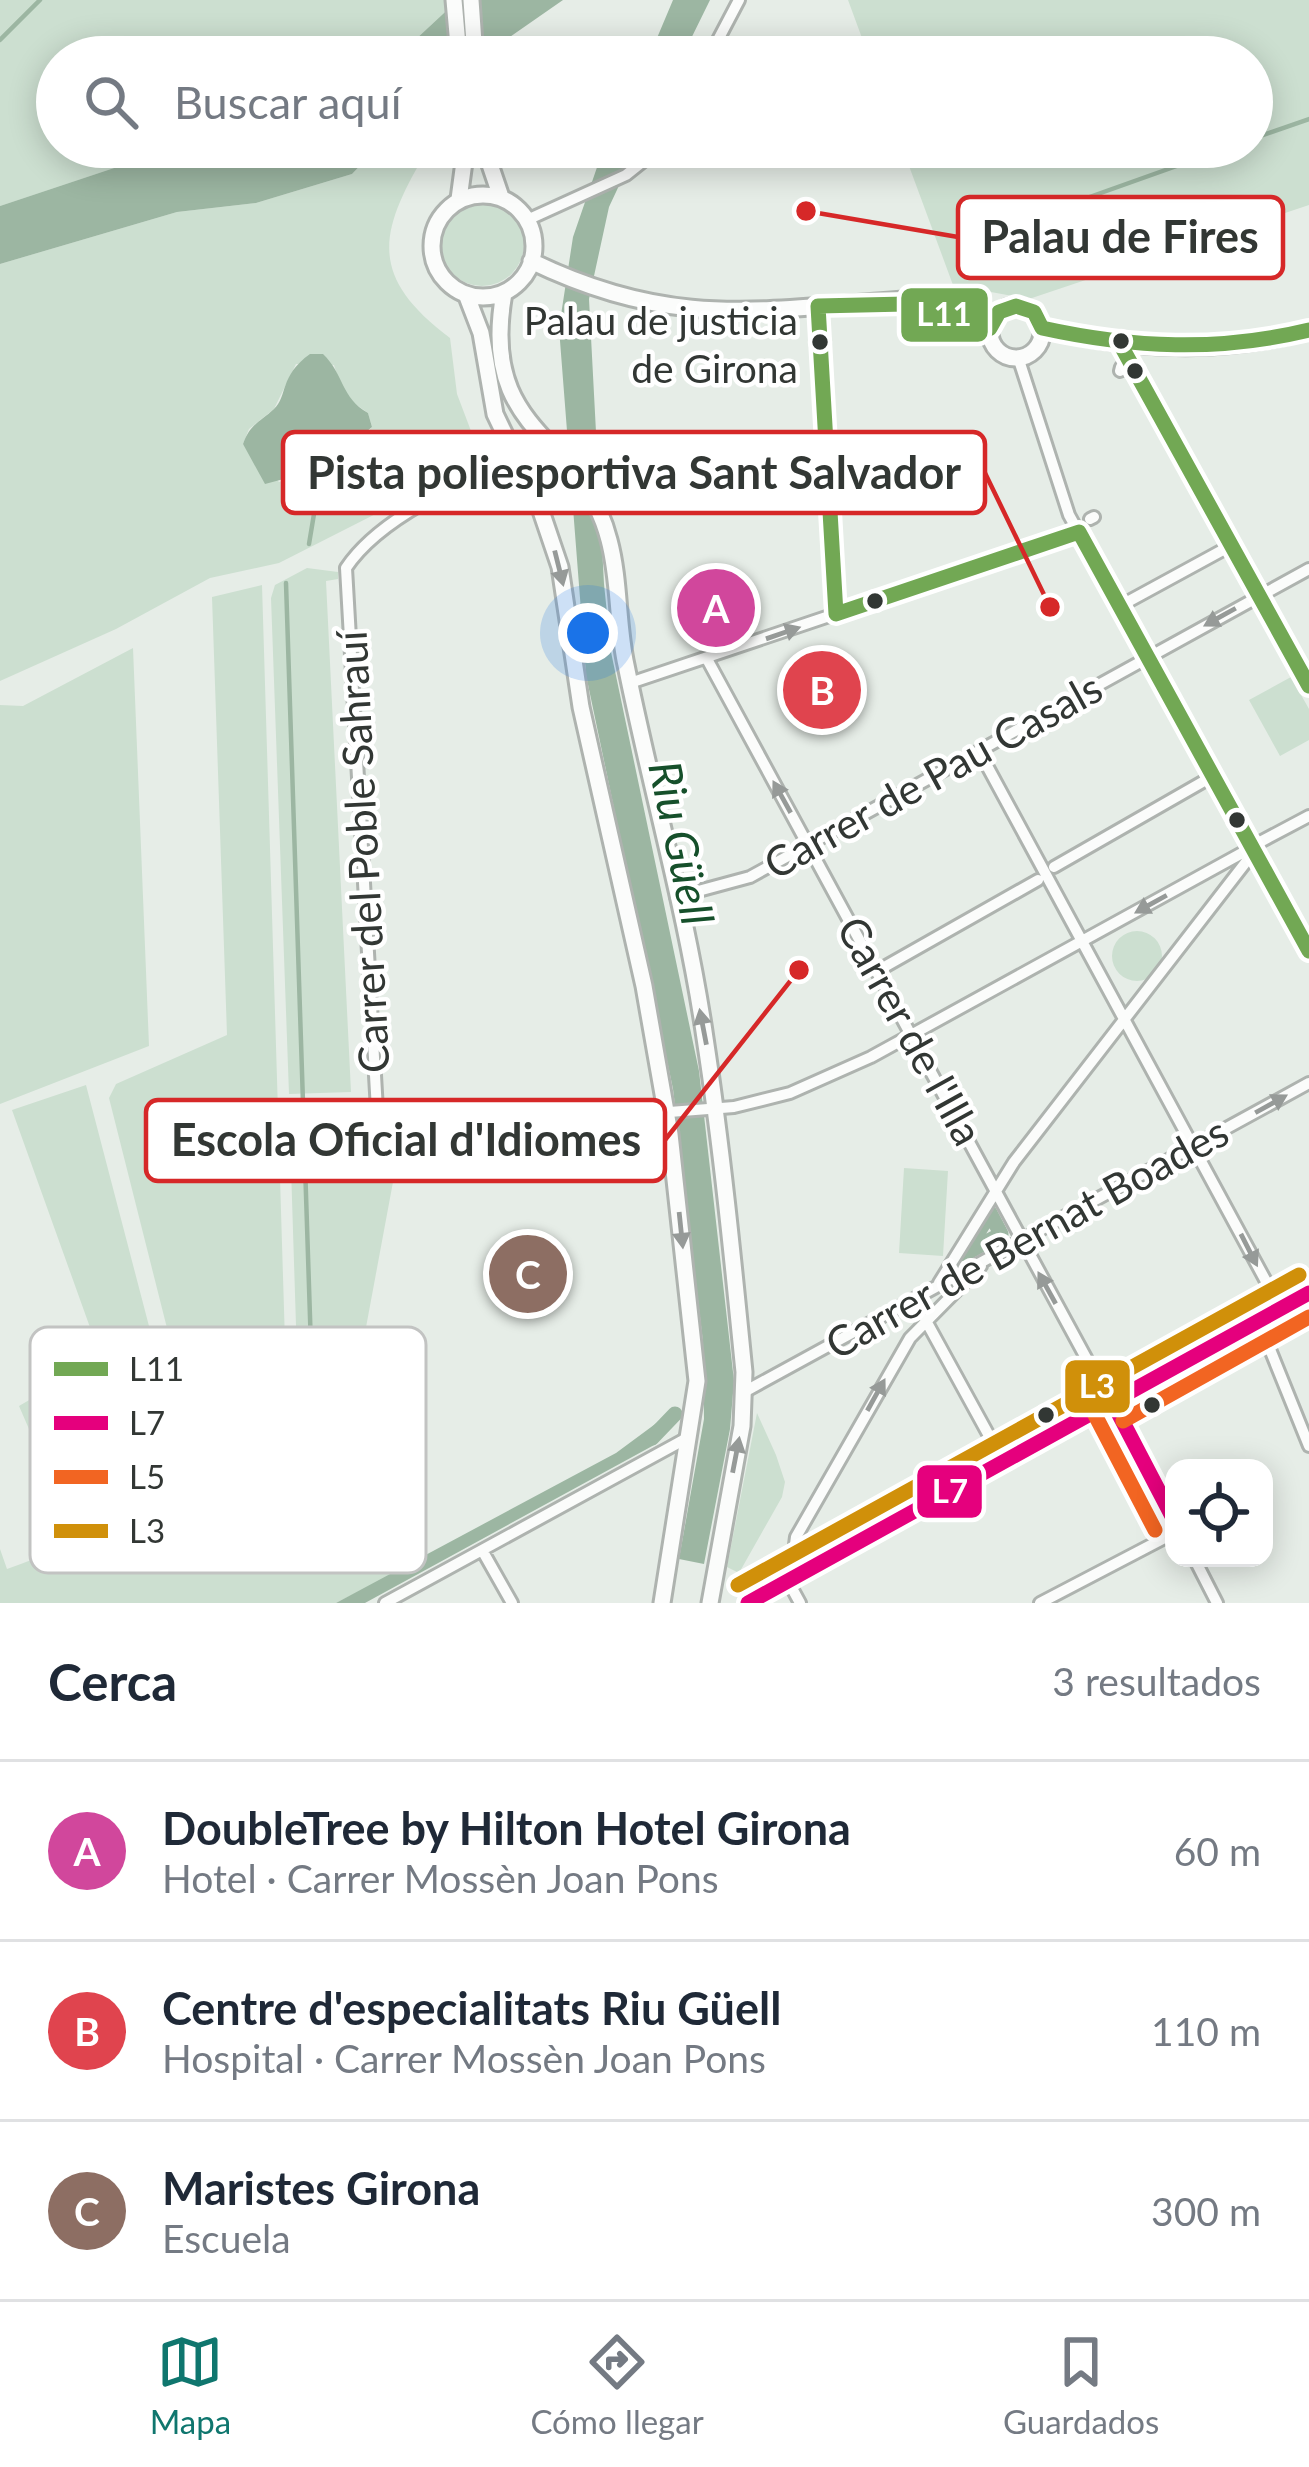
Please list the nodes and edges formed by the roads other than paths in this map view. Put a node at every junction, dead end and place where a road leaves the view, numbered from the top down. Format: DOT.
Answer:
graph roads {
  1 [pos="454,0"];
  2 [pos="471,0"];
  3 [pos="739,0"];
  4 [pos="457,36"];
  5 [pos="474,36"];
  6 [pos="720,36"];
  7 [pos="463,168"];
  8 [pos="491,168"];
  9 [pos="635,168"];
  10 [pos="500,197"];
  11 [pos="459,200"];
  12 [pos="527,220"];
  13 [pos="531,261"];
  14 [pos="504,292"];
  15 [pos="466,295"];
  16 [pos="818,306"];
  17 [pos="991,328"];
  18 [pos="1042,328"];
  19 [pos="1309,330"];
  20 [pos="1119,342"];
  21 [pos="1018,357"];
  22 [pos="515,460"];
  23 [pos="1079,532"];
  24 [pos="1232,545"];
  25 [pos="1309,568"];
  26 [pos="1260,596"];
  27 [pos="1120,606"];
  28 [pos="836,614"];
  29 [pos="707,658"];
  30 [pos="1148,658"];
  31 [pos="630,683"];
  32 [pos="1309,686"];
  33 [pos="979,752"];
  34 [pos="1213,776"];
  35 [pos="1309,816"];
  36 [pos="808,844"];
  37 [pos="1257,844"];
  38 [pos="1246,862"];
  39 [pos="1054,867"];
  40 [pos="1038,880"];
  41 [pos="676,897"];
  42 [pos="1083,941"];
  43 [pos="1309,951"];
  44 [pos="886,966"];
  45 [pos="1124,1018"];
  46 [pos="912,1034"];
  47 [pos="1309,1083"];
  48 [pos="710,1110"];
  49 [pos="670,1114"];
  50 [pos="1195,1145"];
  51 [pos="997,1190"];
  52 [pos="1021,1238"];
  53 [pos="994,1253"];
  54 [pos="933,1290"];
  55 [pos="1309,1294"];
  56 [pos="1281,1310"];
  57 [pos="926,1319"];
  58 [pos="1259,1322"];
  59 [pos="744,1392"];
  60 [pos="1113,1403"];
  61 [pos="692,1436"];
  62 [pos="1309,1446"];
  63 [pos="1004,1463"];
  64 [pos="1165,1503"];
  65 [pos="1165,1538"];
  66 [pos="482,1550"];
  67 [pos="1199,1567"];
  68 [pos="804,1573"];
  69 [pos="788,1581"];
  70 [pos="386,1603"];
  71 [pos="512,1603"];
  72 [pos="662,1603"];
  73 [pos="710,1603"];
  74 [pos="748,1603"];
  75 [pos="800,1603"];
  76 [pos="1040,1603"];
  77 [pos="1217,1603"];
  1 -- 4 [label="street"];
  2 -- 5 [label="street"];
  3 -- 6 [label="street"];
  7 -- 11 [label="street"];
  8 -- 10 [label="street"];
  9 -- 12 [label="street"];
  10 -- 11 [label="street"];
  10 -- 12 [label="street"];
  11 -- 15 [label="street"];
  12 -- 13 [label="street"];
  13 -- 14 [label="street"];
  13 -- 16 [label="street"];
  14 -- 15 [label="street"];
  14 -- 31 [label="street"];
  15 -- 22 [label="street"];
  16 -- 17 [label="street"];
  16 -- 28 [label="street"];
  17 -- 18 [label="street"];
  17 -- 21 [label="street"];
  18 -- 20 [label="street"];
  18 -- 21 [label="street"];
  19 -- 20 [label="street"];
  20 -- 24 [label="street"];
  21 -- 23 [label="street"];
  22 -- 49 [label="street, one-way"];
  22 -- 49 [label="street, Carrer del Poble Sahrauí"];
  23 -- 27 [label="street"];
  23 -- 28 [label="street"];
  24 -- 26 [label="street"];
  24 -- 27 [label="street"];
  25 -- 26 [label="street, Carrer de Pau Casals"];
  26 -- 30 [label="street, Carrer de Pau Casals, one-way"];
  26 -- 32 [label="street"];
  27 -- 30 [label="street"];
  29 -- 28 [label="street, one-way"];
  29 -- 31 [label="street"];
  36 -- 29 [label="street, Carrer de l'Illa, one-way"];
  30 -- 33 [label="street, Carrer de Pau Casals"];
  30 -- 34 [label="street"];
  31 -- 41 [label="street"];
  33 -- 36 [label="street, Carrer de Pau Casals"];
  33 -- 42 [label="street"];
  34 -- 37 [label="street"];
  34 -- 39 [label="street"];
  35 -- 37 [label="street"];
  36 -- 41 [label="street, Carrer de Pau Casals"];
  36 -- 46 [label="street, Carrer de l'Illa"];
  37 -- 42 [label="street, one-way"];
  37 -- 43 [label="street"];
  38 -- 45 [label="street"];
  40 -- 44 [label="street"];
  48 -- 41 [label="street, one-way"];
  42 -- 45 [label="street"];
  42 -- 46 [label="street"];
  45 -- 50 [label="street"];
  45 -- 51 [label="street"];
  46 -- 48 [label="street"];
  46 -- 51 [label="street, Carrer de l'Illa"];
  50 -- 47 [label="street, Carrer de Bernat Boades, one-way"];
  48 -- 49 [label="street"];
  48 -- 59 [label="street"];
  49 -- 61 [label="street, one-way"];
  50 -- 52 [label="street, Carrer de Bernat Boades"];
  50 -- 56 [label="street, one-way"];
  51 -- 52 [label="street, Carrer de l'Illa"];
  51 -- 54 [label="street"];
  52 -- 53 [label="street, Carrer de Bernat Boades"];
  60 -- 52 [label="street, Carrer de l'Illa, one-way"];
  53 -- 54 [label="street, Carrer de Bernat Boades"];
  53 -- 57 [label="street"];
  54 -- 59 [label="street, Carrer de Bernat Boades"];
  55 -- 56 [label="street"];
  56 -- 58 [label="street"];
  57 -- 63 [label="street"];
  68 -- 57 [label="street, one-way"];
  58 -- 60 [label="street"];
  58 -- 62 [label="street"];
  73 -- 59 [label="street, one-way"];
  60 -- 63 [label="street"];
  60 -- 64 [label="street, Carrer de l'Illa"];
  61 -- 66 [label="street"];
  61 -- 72 [label="street"];
  63 -- 68 [label="street"];
  65 -- 76 [label="street"];
  66 -- 70 [label="street"];
  66 -- 71 [label="street"];
  67 -- 77 [label="street"];
  68 -- 69 [label="street"];
  69 -- 74 [label="street"];
  69 -- 75 [label="street"];
}
